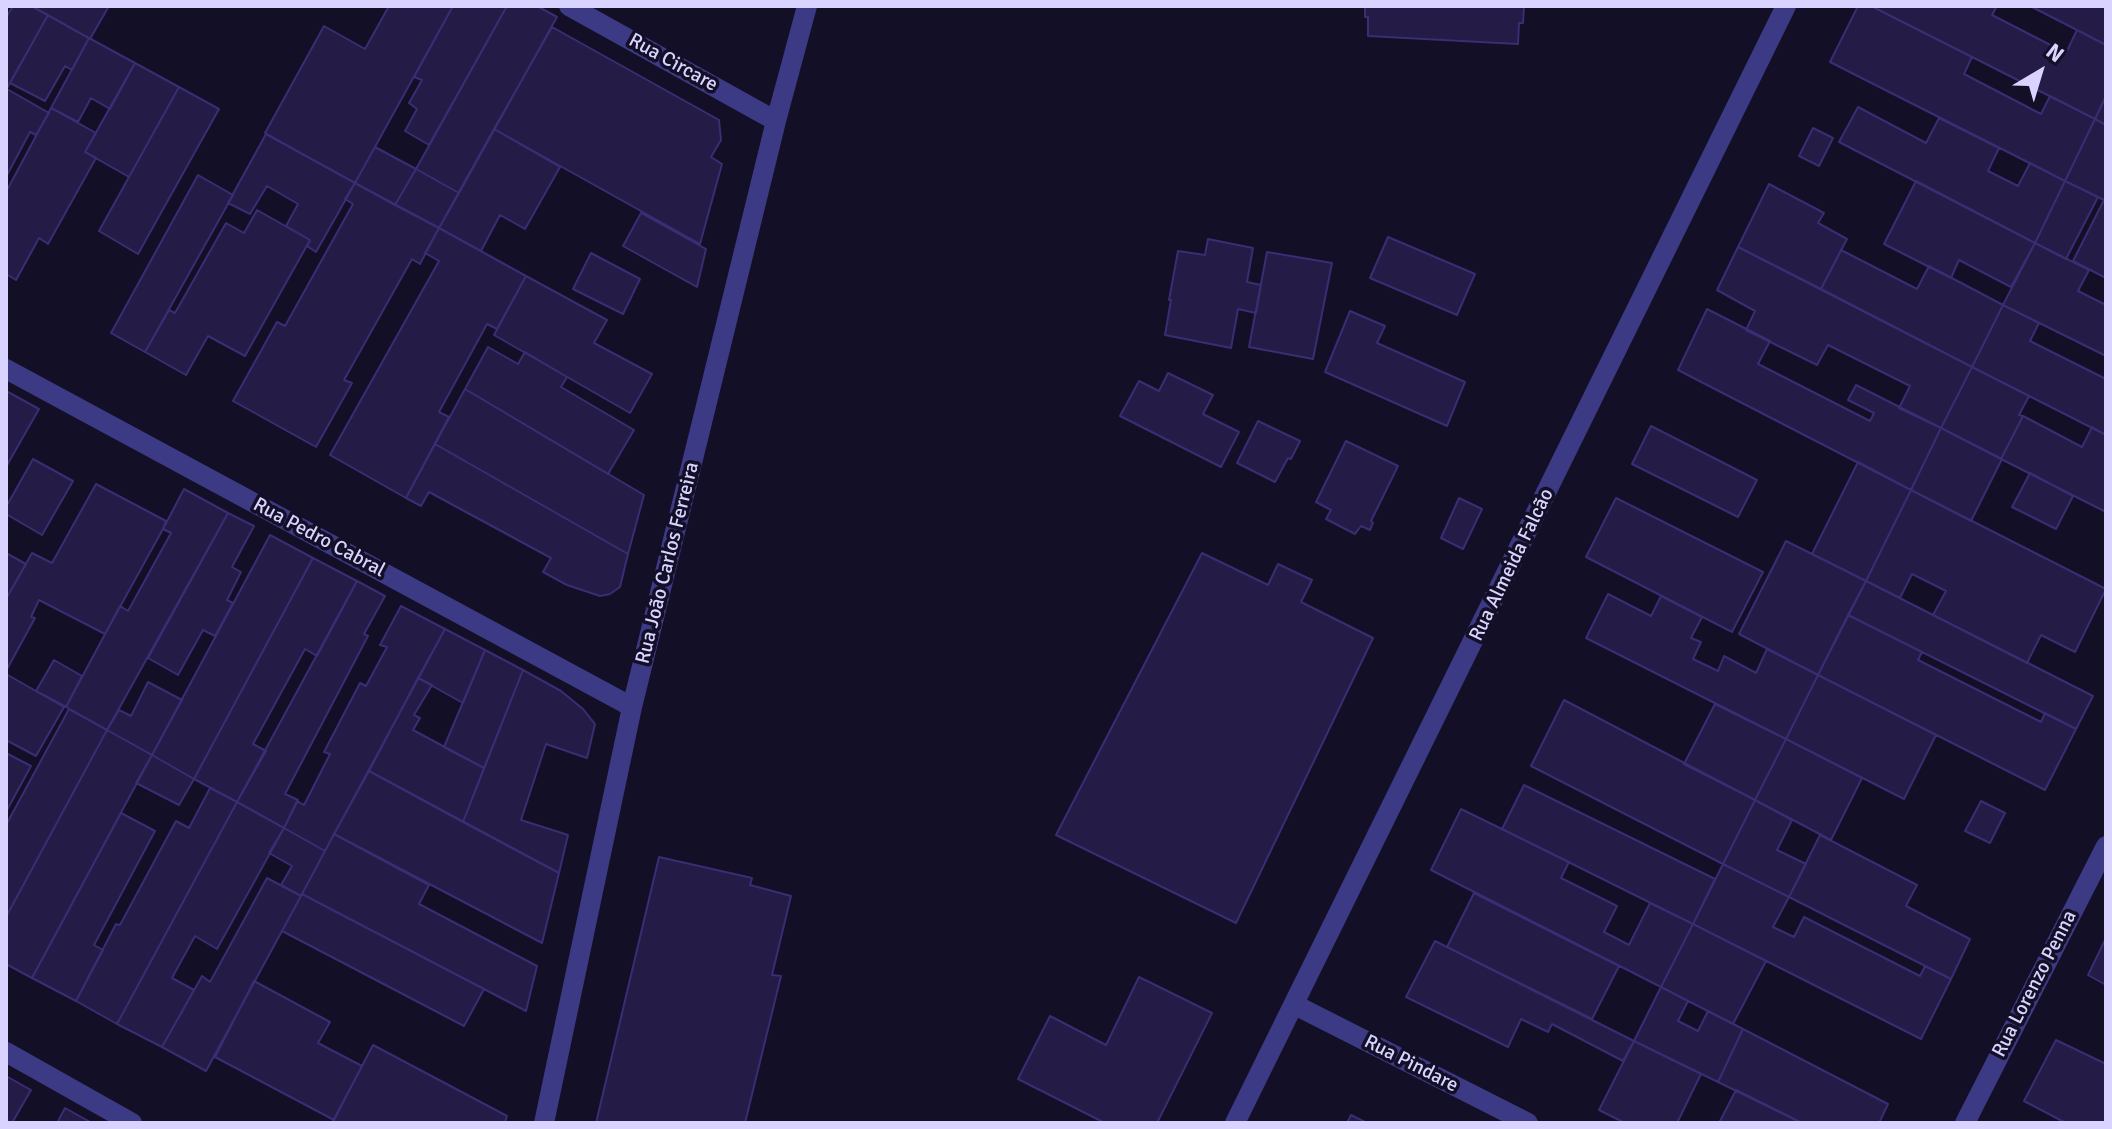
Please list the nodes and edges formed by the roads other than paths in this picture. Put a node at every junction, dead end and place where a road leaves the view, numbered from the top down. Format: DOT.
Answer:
graph roads {
  1 [pos="569,6"];
  2 [pos="807,6"];
  3 [pos="1786,6"];
  4 [pos="776,121"];
  5 [pos="6,369"];
  6 [pos="632,707"];
  7 [pos="2106,846"];
  8 [pos="1295,1005"];
  9 [pos="6,1052"];
  10 [pos="132,1123"];
  11 [pos="544,1123"];
  12 [pos="1235,1123"];
  13 [pos="1528,1123"];
  14 [pos="1965,1123"];
  1 -- 4 [label="street, Rua Circare"];
  2 -- 4 [label="street, Rua João Carlos Ferreira"];
  3 -- 8 [label="street, Rua Almeida Falcão"];
  4 -- 6 [label="street, Rua João Carlos Ferreira"];
  5 -- 6 [label="street, Rua Pedro Cabral"];
  6 -- 11 [label="street, Rua João Carlos Ferreira"];
  7 -- 14 [label="street, Rua Lorenzo Penna"];
  8 -- 12 [label="street, Rua Almeida Falcão"];
  8 -- 13 [label="street, Rua Pindare"];
  9 -- 10 [label="street"];
}
